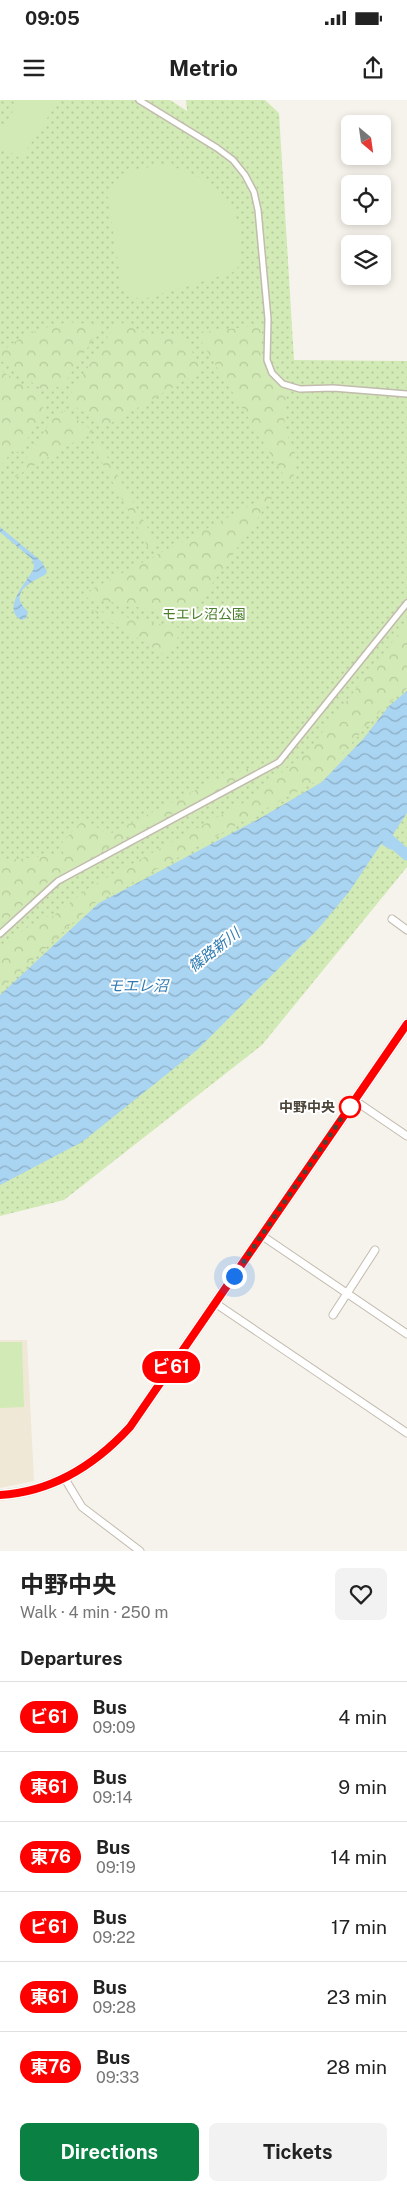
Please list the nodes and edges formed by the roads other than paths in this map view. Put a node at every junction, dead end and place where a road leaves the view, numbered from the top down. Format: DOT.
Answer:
graph roads {
  1 [pos="139,100"];
  2 [pos="407,394"];
  3 [pos="407,603"];
  4 [pos="392,919"];
  5 [pos="407,930"];
  6 [pos="0,934"];
  7 [pos="407,1024"];
  8 [pos="354,1100"];
  9 [pos="407,1136"];
  10 [pos="262,1235"];
  11 [pos="375,1250"];
  12 [pos="347,1293"];
  13 [pos="215,1303"];
  14 [pos="333,1315"];
  15 [pos="407,1334"];
  16 [pos="407,1433"];
  17 [pos="65,1479"];
  18 [pos="0,1495"];
  19 [pos="140,1551"];
  1 -- 2 [label="street"];
  3 -- 6 [label="street"];
  4 -- 5 [label="street"];
  7 -- 8 [label="street"];
  8 -- 9 [label="street"];
  8 -- 10 [label="street"];
  10 -- 12 [label="street"];
  10 -- 13 [label="street"];
  11 -- 12 [label="street"];
  12 -- 14 [label="street"];
  12 -- 15 [label="street"];
  13 -- 16 [label="street"];
  13 -- 17 [label="street"];
  17 -- 18 [label="street"];
  17 -- 19 [label="street"];
}
